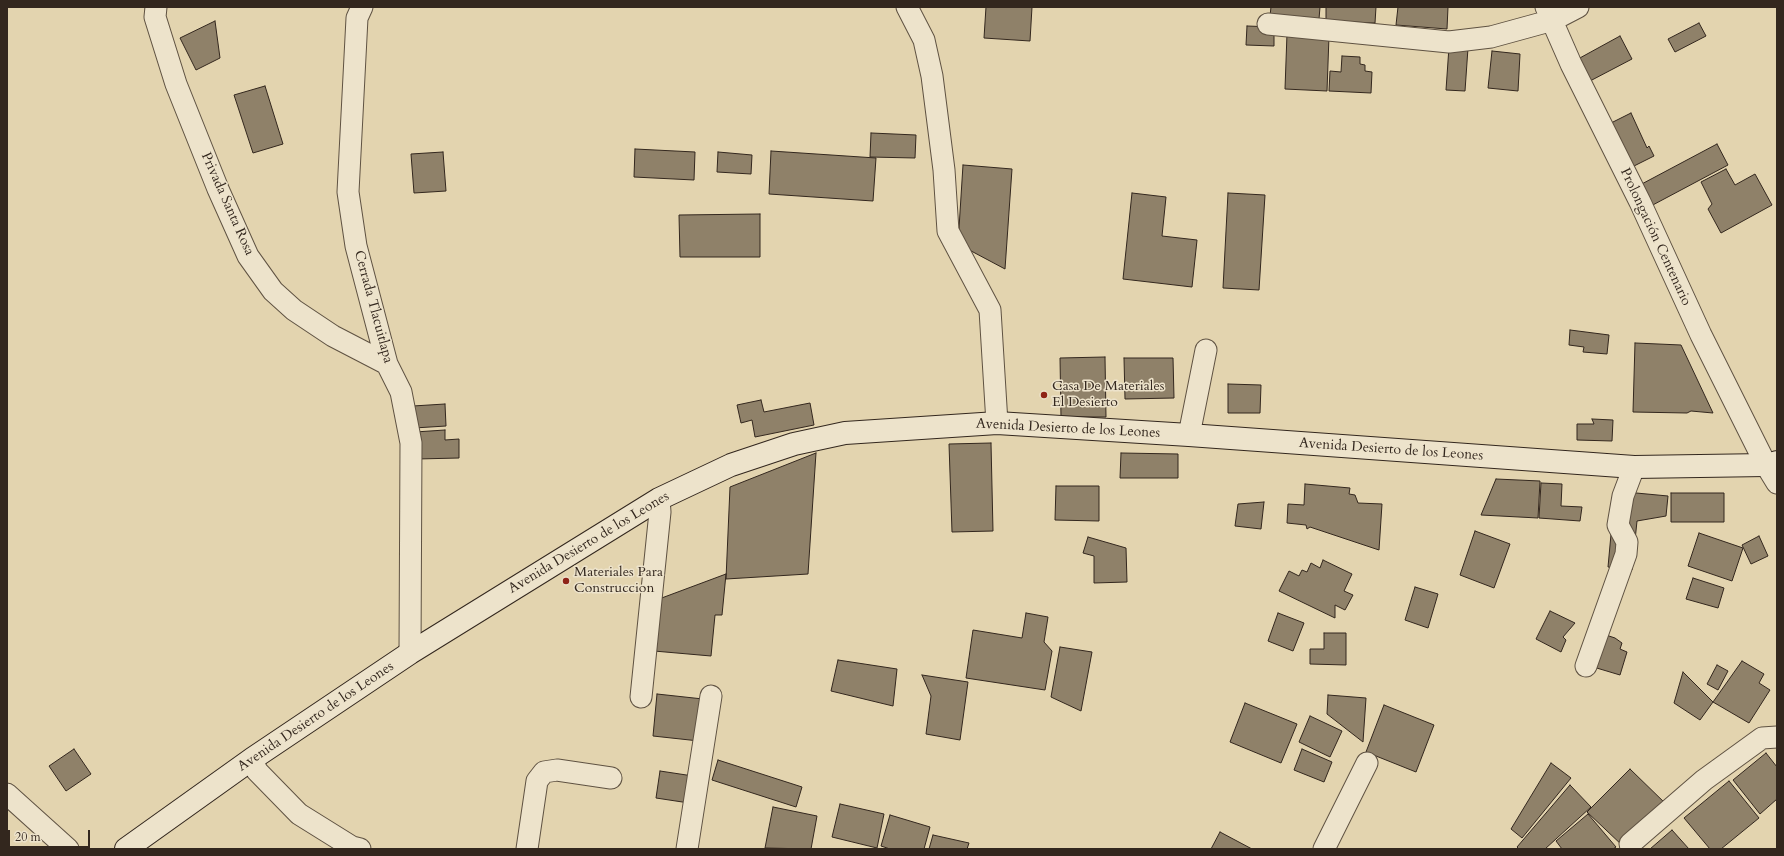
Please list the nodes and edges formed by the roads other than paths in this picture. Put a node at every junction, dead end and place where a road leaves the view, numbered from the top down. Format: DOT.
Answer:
graph roads {
  1 [pos="362,7"];
  2 [pos="907,7"];
  3 [pos="1578,7"];
  4 [pos="152,10"];
  5 [pos="1550,14"];
  6 [pos="1268,24"];
  7 [pos="1206,350"];
  8 [pos="387,364"];
  9 [pos="997,423"];
  10 [pos="1188,435"];
  11 [pos="1634,466"];
  12 [pos="1773,470"];
  13 [pos="659,499"];
  14 [pos="410,653"];
  15 [pos="1586,666"];
  16 [pos="711,696"];
  17 [pos="641,697"];
  18 [pos="1777,737"];
  19 [pos="252,759"];
  20 [pos="1367,763"];
  21 [pos="611,778"];
  22 [pos="7,794"];
  23 [pos="1630,844"];
  24 [pos="68,849"];
  25 [pos="126,849"];
  26 [pos="360,849"];
  27 [pos="528,849"];
  28 [pos="687,849"];
  29 [pos="1324,849"];
  1 -- 8 [label="street, Cerrada Tlacuitlapa"];
  2 -- 9 [label="street"];
  3 -- 5 [label="street"];
  4 -- 8 [label="street, Privada Santa Rosa"];
  5 -- 6 [label="street"];
  5 -- 12 [label="street, Prolongación Centenario"];
  7 -- 10 [label="street"];
  8 -- 14 [label="street, Cerrada Tlacuitlapa"];
  9 -- 10 [label="street, Avenida Desierto de los Leones"];
  9 -- 13 [label="street, Avenida Desierto de los Leones"];
  10 -- 11 [label="street, Avenida Desierto de los Leones"];
  11 -- 12 [label="street, Avenida Desierto de los Leones"];
  11 -- 15 [label="street"];
  13 -- 14 [label="street, Avenida Desierto de los Leones"];
  13 -- 17 [label="street"];
  14 -- 19 [label="street, Avenida Desierto de los Leones"];
  16 -- 28 [label="street"];
  18 -- 23 [label="street"];
  19 -- 25 [label="street, Avenida Desierto de los Leones"];
  19 -- 26 [label="street"];
  20 -- 29 [label="street"];
  21 -- 27 [label="street"];
  22 -- 24 [label="street"];
}
